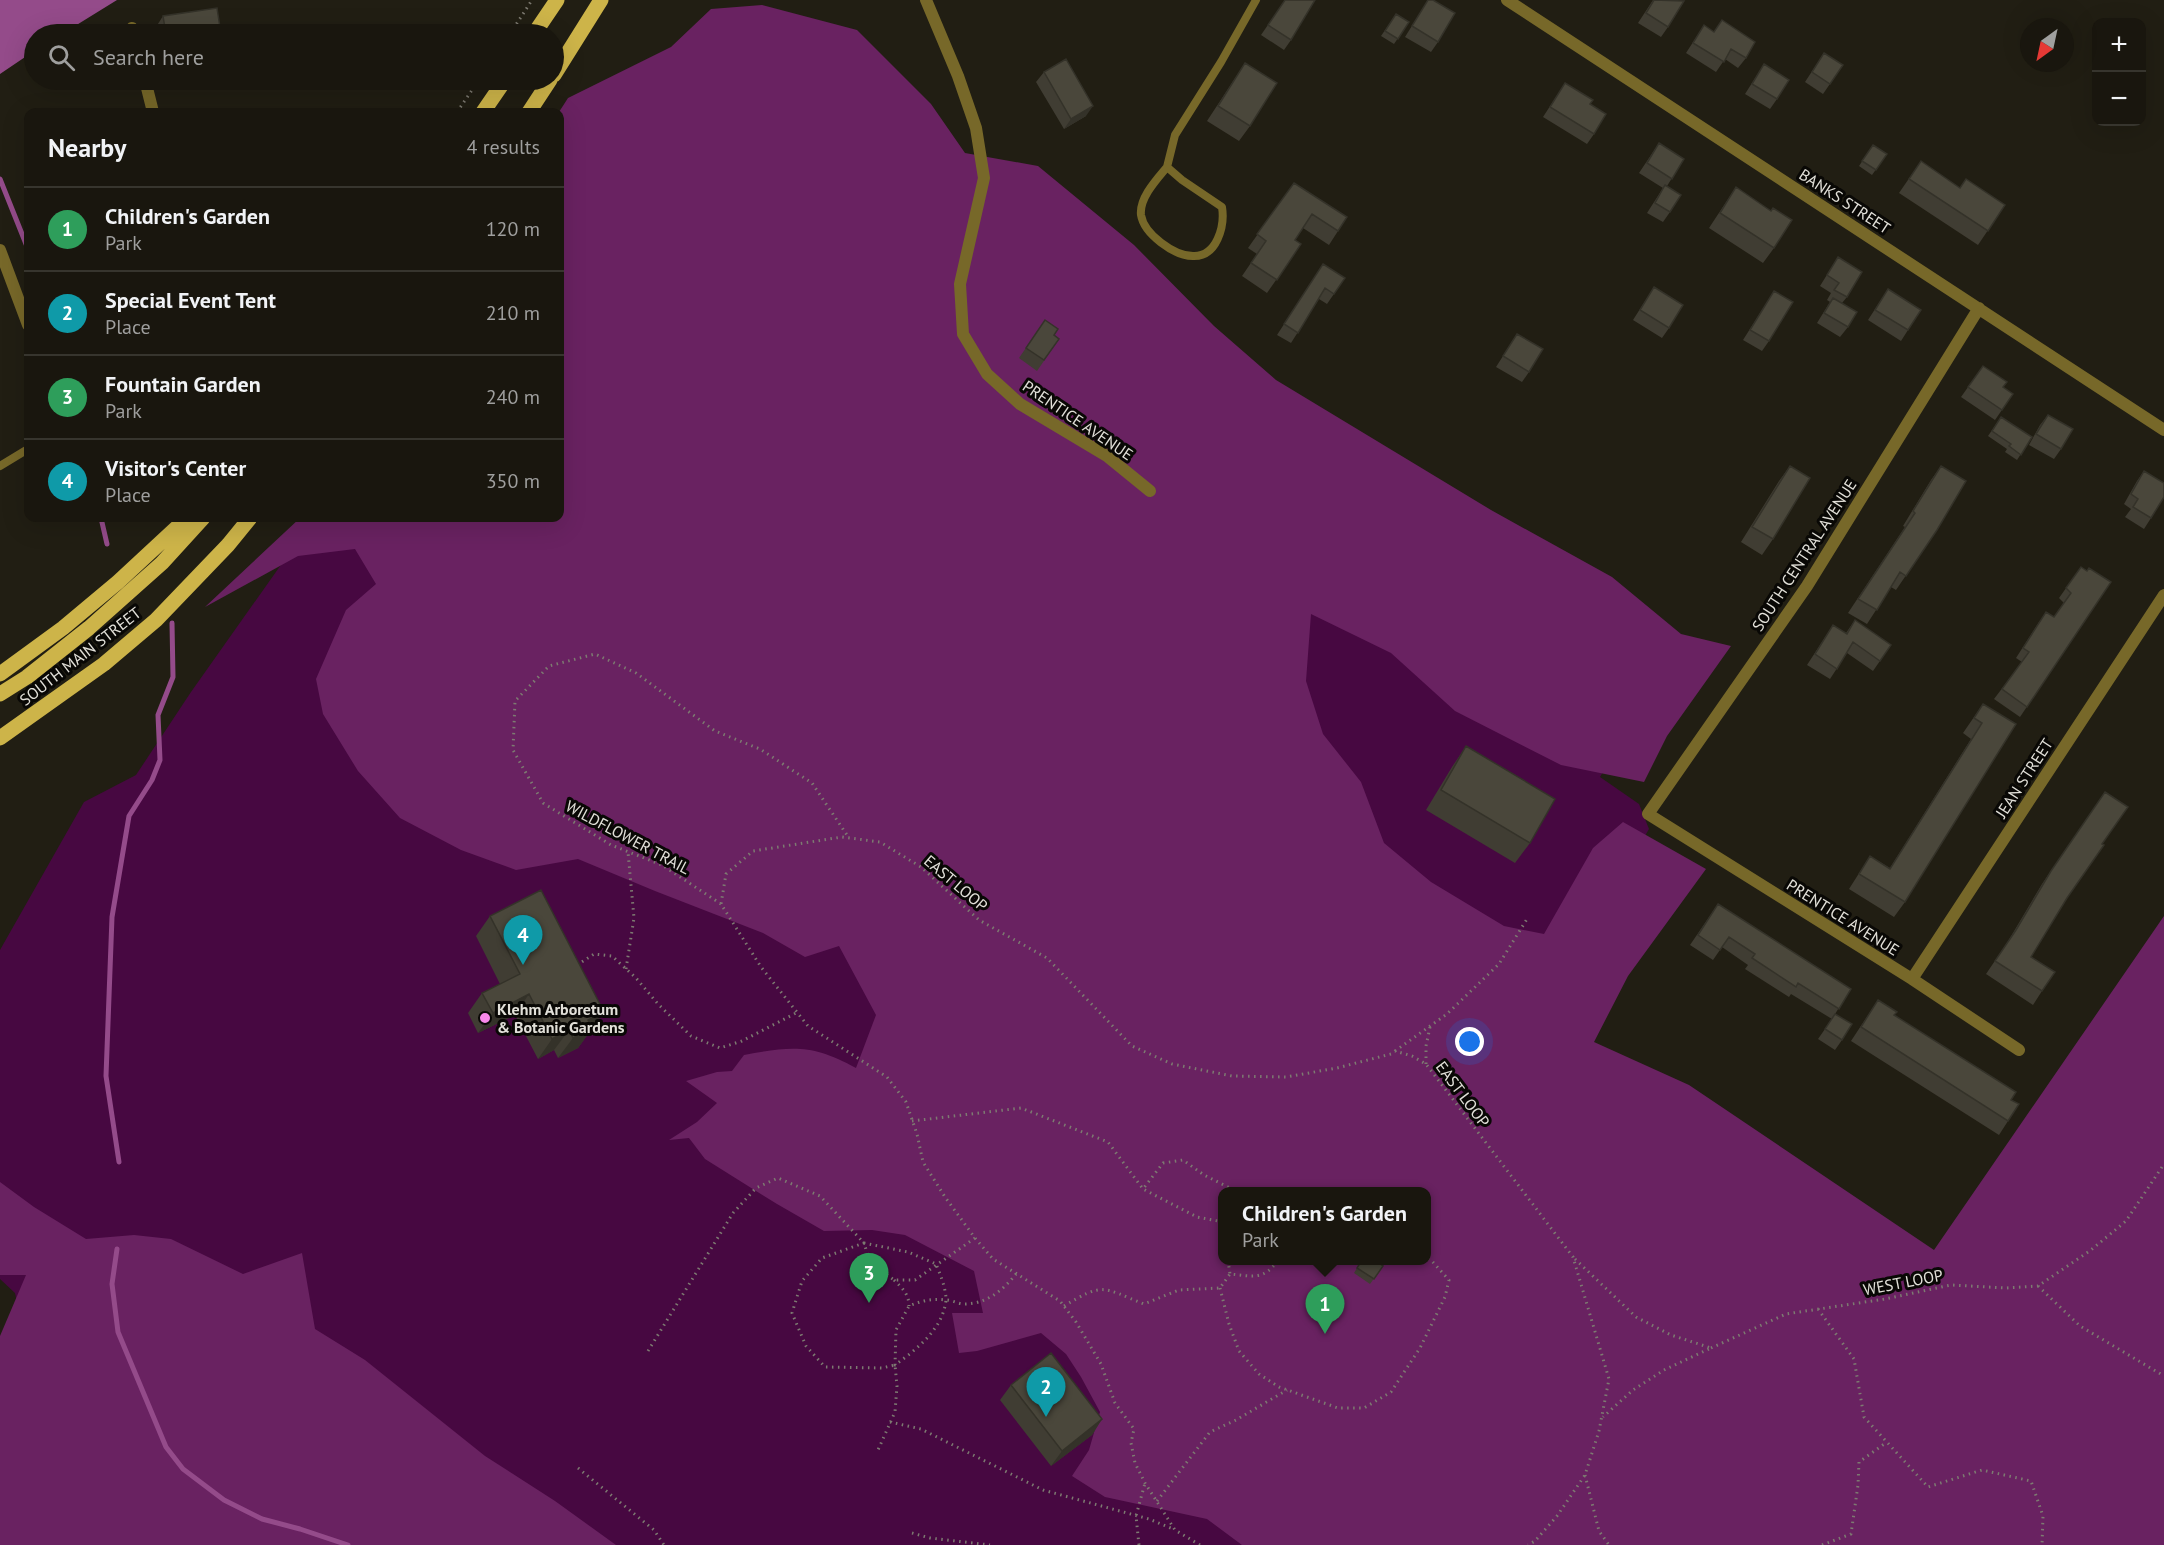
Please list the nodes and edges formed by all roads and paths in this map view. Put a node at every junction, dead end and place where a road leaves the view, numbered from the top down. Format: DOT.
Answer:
graph roads {
  1 [pos="532,0"];
  2 [pos="557,0"];
  3 [pos="601,0"];
  4 [pos="926,0"];
  5 [pos="1256,0"];
  6 [pos="1507,0"];
  7 [pos="516,24"];
  8 [pos="541,24"];
  9 [pos="564,59"];
  10 [pos="148,90"];
  11 [pos="472,90"];
  12 [pos="498,90"];
  13 [pos="543,90"];
  14 [pos="152,108"];
  15 [pos="460,108"];
  16 [pos="486,108"];
  17 [pos="532,108"];
  18 [pos="1167,167"];
  19 [pos="0,250"];
  20 [pos="1979,308"];
  21 [pos="24,314"];
  22 [pos="2164,430"];
  23 [pos="24,451"];
  24 [pos="0,466"];
  25 [pos="1150,491"];
  26 [pos="183,522"];
  27 [pos="199,522"];
  28 [pos="247,522"];
  29 [pos="2164,595"];
  30 [pos="0,675"];
  31 [pos="0,694"];
  32 [pos="0,738"];
  33 [pos="1648,814"];
  34 [pos="849,838"];
  35 [pos="628,852"];
  36 [pos="721,904"];
  37 [pos="1527,919"];
  38 [pos="570,969"];
  39 [pos="626,969"];
  40 [pos="1912,979"];
  41 [pos="796,1012"];
  42 [pos="1430,1026"];
  43 [pos="2019,1050"];
  44 [pos="1395,1051"];
  45 [pos="1426,1064"];
  46 [pos="912,1121"];
  47 [pos="2164,1164"];
  48 [pos="1230,1187"];
  49 [pos="1143,1188"];
  50 [pos="1218,1221"];
  51 [pos="975,1238"];
  52 [pos="864,1244"];
  53 [pos="1573,1257"];
  54 [pos="1431,1260"];
  55 [pos="936,1264"];
  56 [pos="1229,1265"];
  57 [pos="1274,1265"];
  58 [pos="1017,1274"];
  59 [pos="1230,1274"];
  60 [pos="894,1280"];
  61 [pos="2038,1286"];
  62 [pos="1220,1288"];
  63 [pos="946,1299"];
  64 [pos="909,1306"];
  65 [pos="1064,1306"];
  66 [pos="1818,1309"];
  67 [pos="1711,1348"];
  68 [pos="648,1351"];
  69 [pos="895,1365"];
  70 [pos="2164,1376"];
  71 [pos="1287,1390"];
  72 [pos="1602,1418"];
  73 [pos="890,1422"];
  74 [pos="1887,1442"];
  75 [pos="878,1450"];
  76 [pos="578,1468"];
  77 [pos="1585,1475"];
  78 [pos="1145,1484"];
  79 [pos="1157,1501"];
  80 [pos="1136,1516"];
  81 [pos="1174,1530"];
  82 [pos="912,1533"];
  83 [pos="664,1545"];
  84 [pos="990,1545"];
  85 [pos="1139,1545"];
  86 [pos="1200,1545"];
  87 [pos="1528,1545"];
  88 [pos="1609,1545"];
  89 [pos="1822,1545"];
  90 [pos="2042,1545"];
  1 -- 7 [label="path"];
  2 -- 8 [label="main road"];
  3 -- 9 [label="main road"];
  4 -- 25 [label="street, PRENTICE AVENUE"];
  5 -- 18 [label="lane"];
  6 -- 20 [label="street, BANKS STREET"];
  10 -- 14 [label="street"];
  11 -- 15 [label="path"];
  12 -- 16 [label="main road"];
  13 -- 17 [label="main road"];
  18 -- 18 [label="lane"];
  19 -- 21 [label="street"];
  20 -- 22 [label="street, BANKS STREET"];
  20 -- 33 [label="street, SOUTH CENTRAL AVENUE"];
  23 -- 24 [label="lane"];
  26 -- 30 [label="main road"];
  27 -- 31 [label="main road, SOUTH MAIN STREET"];
  28 -- 32 [label="main road, SOUTH MAIN STREET"];
  29 -- 40 [label="street, JEAN STREET"];
  33 -- 40 [label="street, PRENTICE AVENUE"];
  34 -- 35 [label="path, WILDFLOWER TRAIL"];
  34 -- 36 [label="path, EAST LOOP"];
  34 -- 44 [label="path, EAST LOOP"];
  35 -- 36 [label="path, WILDFLOWER TRAIL"];
  35 -- 39 [label="path"];
  36 -- 41 [label="path"];
  37 -- 42 [label="path"];
  38 -- 39 [label="path"];
  39 -- 41 [label="path"];
  40 -- 43 [label="street, PRENTICE AVENUE"];
  41 -- 46 [label="path"];
  42 -- 44 [label="path"];
  42 -- 45 [label="path"];
  44 -- 45 [label="path, EAST LOOP"];
  45 -- 53 [label="path, EAST LOOP"];
  46 -- 49 [label="path"];
  46 -- 51 [label="path"];
  47 -- 61 [label="path"];
  48 -- 49 [label="path"];
  49 -- 50 [label="path"];
  51 -- 55 [label="path"];
  51 -- 58 [label="path"];
  52 -- 55 [label="path"];
  52 -- 60 [label="path"];
  52 -- 68 [label="path"];
  52 -- 69 [label="path"];
  53 -- 67 [label="path"];
  53 -- 72 [label="path, EAST LOOP"];
  54 -- 71 [label="path"];
  55 -- 60 [label="path"];
  55 -- 63 [label="path"];
  56 -- 59 [label="path"];
  57 -- 59 [label="path"];
  58 -- 63 [label="path"];
  58 -- 65 [label="path"];
  59 -- 62 [label="path"];
  60 -- 64 [label="path"];
  61 -- 66 [label="path, WEST LOOP"];
  61 -- 70 [label="path"];
  62 -- 65 [label="path"];
  62 -- 71 [label="path"];
  63 -- 64 [label="path"];
  63 -- 69 [label="path"];
  64 -- 69 [label="path"];
  65 -- 78 [label="path"];
  66 -- 67 [label="path, WEST LOOP"];
  66 -- 74 [label="path"];
  67 -- 72 [label="path, WEST LOOP"];
  69 -- 73 [label="path"];
  71 -- 79 [label="path"];
  72 -- 77 [label="path, EAST LOOP"];
  73 -- 75 [label="path"];
  73 -- 80 [label="path"];
  74 -- 89 [label="path"];
  74 -- 90 [label="path"];
  76 -- 83 [label="path"];
  77 -- 87 [label="path, EAST LOOP"];
  77 -- 88 [label="path"];
  78 -- 79 [label="path"];
  78 -- 80 [label="path"];
  79 -- 81 [label="path"];
  80 -- 81 [label="path"];
  80 -- 85 [label="path"];
  81 -- 86 [label="path"];
  82 -- 84 [label="path"];
}
